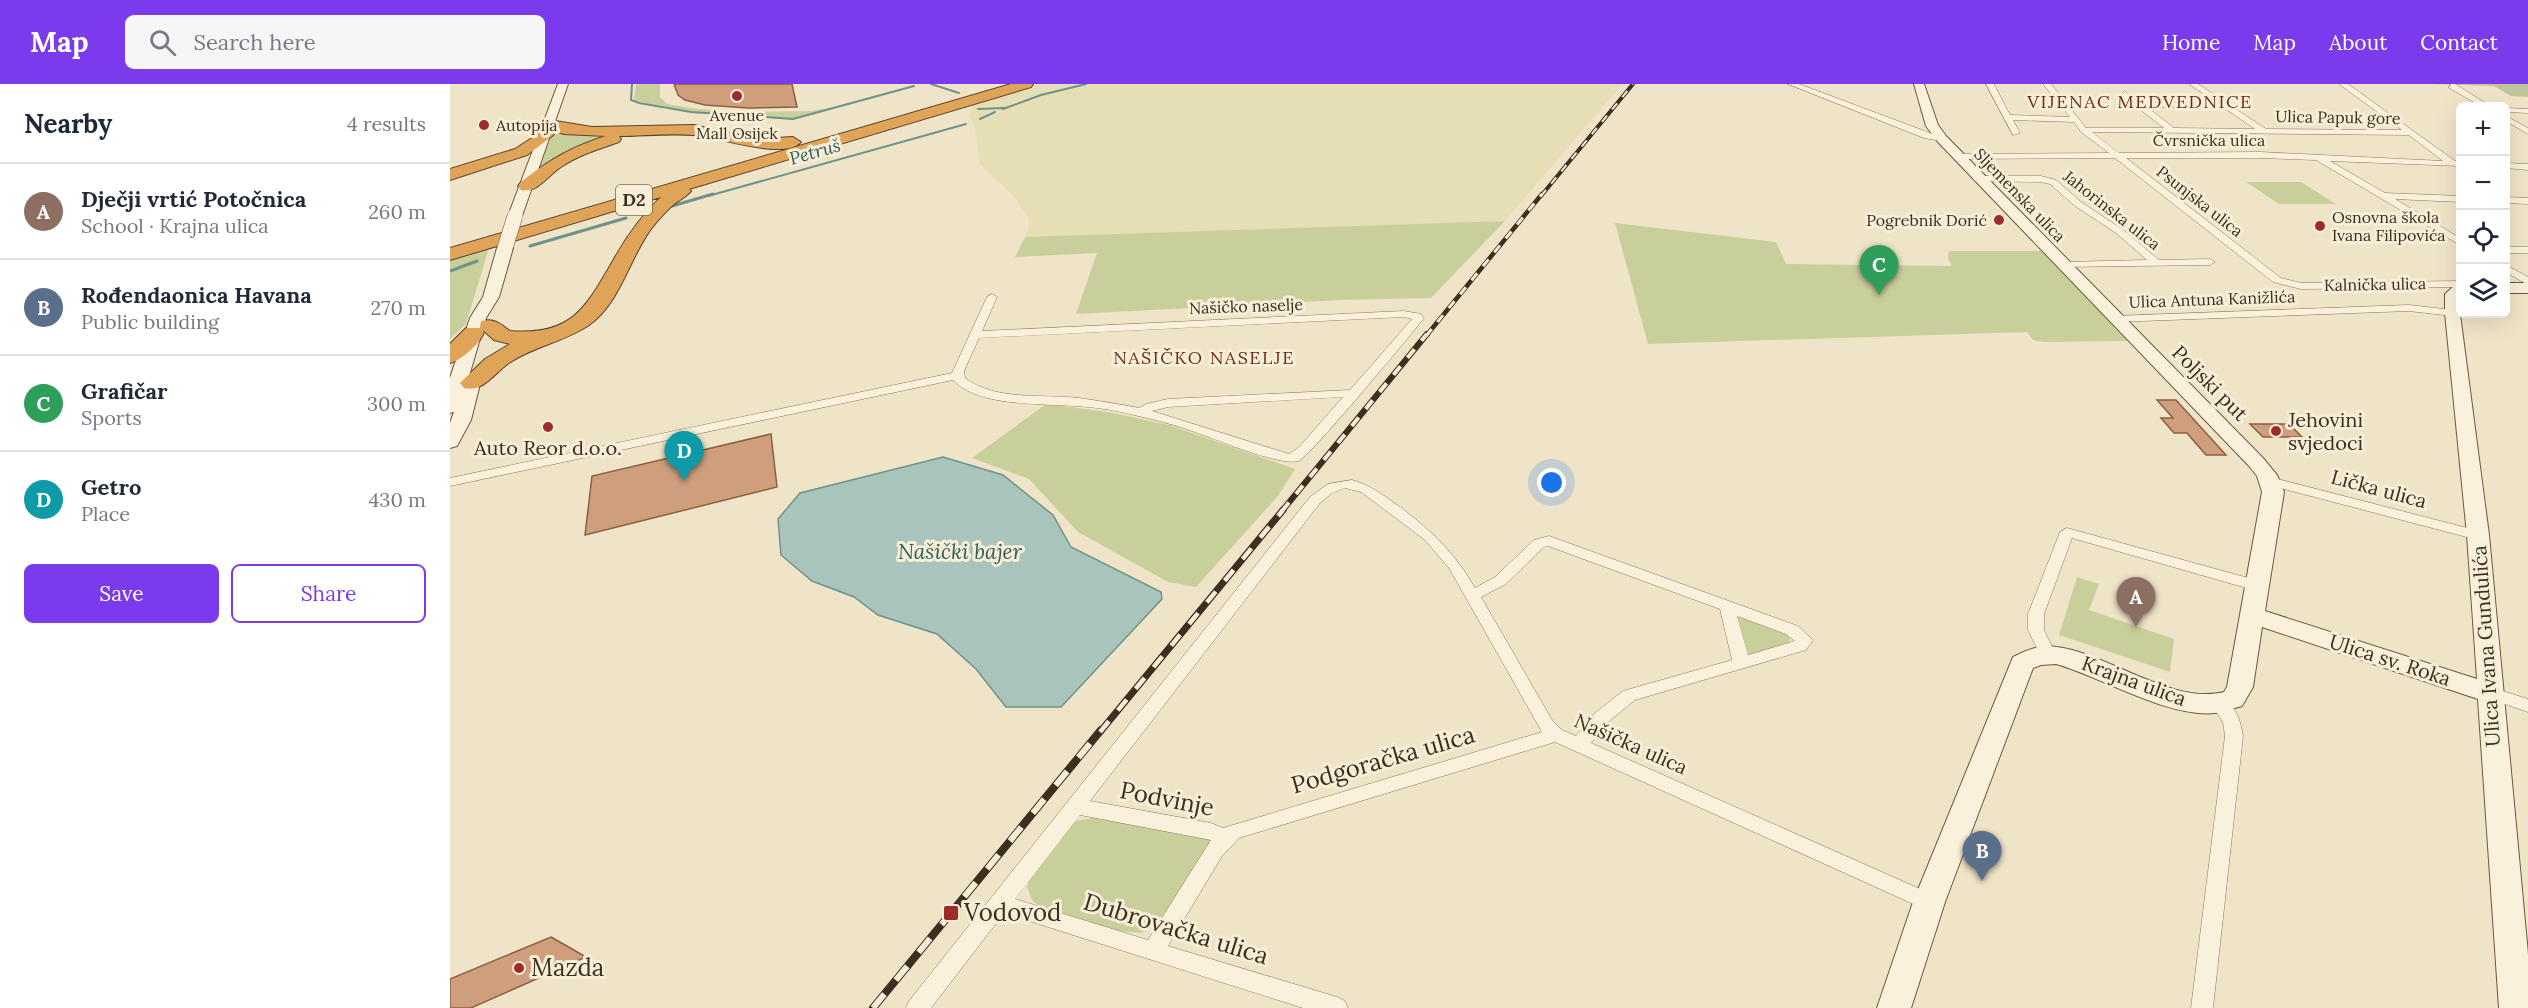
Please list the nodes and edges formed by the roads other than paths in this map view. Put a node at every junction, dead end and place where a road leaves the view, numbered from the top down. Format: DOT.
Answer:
graph roads {
  1 [pos="563,84"];
  2 [pos="1012,84"];
  3 [pos="1026,84"];
  4 [pos="1792,84"];
  5 [pos="1919,84"];
  6 [pos="1990,84"];
  7 [pos="2047,84"];
  8 [pos="2193,84"];
  9 [pos="2343,84"];
  10 [pos="2452,86"];
  11 [pos="2124,93"];
  12 [pos="2479,102"];
  13 [pos="2139,105"];
  14 [pos="2185,105"];
  15 [pos="2510,110"];
  16 [pos="2528,111"];
  17 [pos="2007,117"];
  18 [pos="2074,120"];
  19 [pos="2510,121"];
  20 [pos="863,127"];
  21 [pos="547,129"];
  22 [pos="664,130"];
  23 [pos="2084,130"];
  24 [pos="2172,130"];
  25 [pos="2263,132"];
  26 [pos="2528,132"];
  27 [pos="2016,133"];
  28 [pos="2411,133"];
  29 [pos="1942,139"];
  30 [pos="738,140"];
  31 [pos="2118,156"];
  32 [pos="1957,157"];
  33 [pos="2319,158"];
  34 [pos="2456,164"];
  35 [pos="471,166"];
  36 [pos="2510,166"];
  37 [pos="2528,167"];
  38 [pos="728,172"];
  39 [pos="450,175"];
  40 [pos="530,179"];
  41 [pos="1978,179"];
  42 [pos="684,180"];
  43 [pos="2382,196"];
  44 [pos="2456,199"];
  45 [pos="2510,200"];
  46 [pos="2528,201"];
  47 [pos="646,223"];
  48 [pos="541,227"];
  49 [pos="2456,240"];
  50 [pos="501,241"];
  51 [pos="450,246"];
  52 [pos="2510,250"];
  53 [pos="2528,250"];
  54 [pos="450,254"];
  55 [pos="2156,262"];
  56 [pos="2210,262"];
  57 [pos="2063,265"];
  58 [pos="2510,271"];
  59 [pos="2528,282"];
  60 [pos="2289,284"];
  61 [pos="2510,288"];
  62 [pos="2528,288"];
  63 [pos="2456,296"];
  64 [pos="2456,296"];
  65 [pos="992,297"];
  66 [pos="2459,318"];
  67 [pos="2115,319"];
  68 [pos="482,330"];
  69 [pos="562,331"];
  70 [pos="976,335"];
  71 [pos="450,356"];
  72 [pos="958,375"];
  73 [pos="472,383"];
  74 [pos="1355,393"];
  75 [pos="450,406"];
  76 [pos="1141,413"];
  77 [pos="450,442"];
  78 [pos="2270,481"];
  79 [pos="450,482"];
  80 [pos="2478,535"];
  81 [pos="2257,586"];
  82 [pos="1473,594"];
  83 [pos="1727,608"];
  84 [pos="2252,615"];
  85 [pos="2048,655"];
  86 [pos="1742,664"];
  87 [pos="2490,693"];
  88 [pos="2220,704"];
  89 [pos="2528,706"];
  90 [pos="1556,735"];
  91 [pos="1579,745"];
  92 [pos="1074,807"];
  93 [pos="1225,838"];
  94 [pos="1929,902"];
  95 [pos="999,903"];
  96 [pos="1154,950"];
  97 [pos="917,1008"];
  98 [pos="1337,1008"];
  99 [pos="1894,1008"];
  100 [pos="2202,1008"];
  101 [pos="2516,1008"];
  1 -- 21 [label="main road"];
  2 -- 20 [label="highway, D2"];
  3 -- 38 [label="highway, D2"];
  4 -- 29 [label="street"];
  5 -- 29 [label="main road, Sljemenska ulica"];
  6 -- 17 [label="street"];
  7 -- 18 [label="street, Psunjska ulica"];
  8 -- 25 [label="street"];
  9 -- 28 [label="street"];
  10 -- 12 [label="street"];
  11 -- 13 [label="street"];
  13 -- 14 [label="street"];
  13 -- 24 [label="street"];
  15 -- 16 [label="street"];
  17 -- 18 [label="street"];
  17 -- 27 [label="street"];
  18 -- 23 [label="street, Psunjska ulica"];
  19 -- 26 [label="street"];
  20 -- 30 [label="highway"];
  20 -- 42 [label="highway, D2"];
  21 -- 22 [label="highway"];
  21 -- 35 [label="highway"];
  21 -- 40 [label="main road"];
  22 -- 30 [label="highway"];
  22 -- 40 [label="highway"];
  23 -- 24 [label="street, Ulica Papuk gore"];
  23 -- 31 [label="street, Psunjska ulica"];
  24 -- 25 [label="street, Ulica Papuk gore"];
  25 -- 28 [label="street, Ulica Papuk gore"];
  28 -- 34 [label="street"];
  29 -- 32 [label="main road, Sljemenska ulica"];
  30 -- 42 [label="highway"];
  31 -- 32 [label="street, Čvrsnička ulica"];
  31 -- 33 [label="street, Čvrsnička ulica"];
  31 -- 60 [label="street, Psunjska ulica"];
  32 -- 41 [label="main road, Sljemenska ulica"];
  33 -- 34 [label="street, Čvrsnička ulica"];
  33 -- 43 [label="street"];
  35 -- 39 [label="highway"];
  35 -- 40 [label="highway"];
  36 -- 37 [label="street"];
  38 -- 47 [label="highway"];
  38 -- 48 [label="highway, D2"];
  40 -- 50 [label="main road, bridge"];
  41 -- 55 [label="street, Jahorinska ulica"];
  41 -- 57 [label="main road, Sljemenska ulica"];
  42 -- 50 [label="highway, D2"];
  43 -- 44 [label="street"];
  43 -- 49 [label="street"];
  45 -- 46 [label="street"];
  47 -- 48 [label="highway"];
  47 -- 69 [label="highway"];
  48 -- 54 [label="highway, D2"];
  50 -- 51 [label="highway, D2"];
  50 -- 68 [label="main road"];
  52 -- 53 [label="street"];
  55 -- 56 [label="street, Jahorinska ulica"];
  55 -- 57 [label="street, Jahorinska ulica"];
  57 -- 67 [label="main road, Sljemenska ulica"];
  58 -- 59 [label="street"];
  60 -- 63 [label="street, Kalnička ulica"];
  61 -- 62 [label="main road"];
  64 -- 67 [label="street, Ulica Antuna Kanižlića"];
  65 -- 70 [label="street"];
  66 -- 80 [label="main road, Ulica Ivana Gundulića"];
  67 -- 78 [label="main road, Poljski put"];
  68 -- 69 [label="highway"];
  68 -- 71 [label="highway"];
  68 -- 73 [label="main road"];
  68 -- 75 [label="main road"];
  69 -- 73 [label="highway"];
  70 -- 72 [label="street"];
  70 -- 74 [label="street, Našičko naselje"];
  72 -- 76 [label="street, Našičko naselje"];
  72 -- 79 [label="street"];
  73 -- 77 [label="main road"];
  74 -- 76 [label="street, Našičko naselje"];
  74 -- 76 [label="street, Našičko naselje"];
  78 -- 80 [label="street, Lička ulica"];
  78 -- 81 [label="main road"];
  80 -- 87 [label="main road, Ulica Ivana Gundulića"];
  81 -- 84 [label="main road"];
  81 -- 85 [label="street"];
  82 -- 83 [label="street"];
  82 -- 90 [label="street, Našička ulica"];
  82 -- 92 [label="street, Našička ulica"];
  83 -- 86 [label="street"];
  83 -- 86 [label="street"];
  84 -- 87 [label="main road, Ulica sv. Roka"];
  84 -- 88 [label="main road"];
  85 -- 88 [label="main road, Krajna ulica"];
  85 -- 94 [label="main road"];
  86 -- 91 [label="street"];
  87 -- 89 [label="street, Ulica sv. Roka"];
  87 -- 101 [label="main road, Ulica Ivana Gundulića"];
  88 -- 100 [label="street"];
  90 -- 91 [label="street, Našička ulica"];
  90 -- 93 [label="street, Podgoračka ulica"];
  91 -- 94 [label="street, Našička ulica"];
  92 -- 93 [label="street, Podvinje"];
  92 -- 95 [label="street"];
  93 -- 96 [label="street, Podvinje"];
  94 -- 99 [label="main road"];
  95 -- 96 [label="street, Dubrovačka ulica"];
  95 -- 97 [label="street"];
  96 -- 98 [label="street, Dubrovačka ulica"];
}
